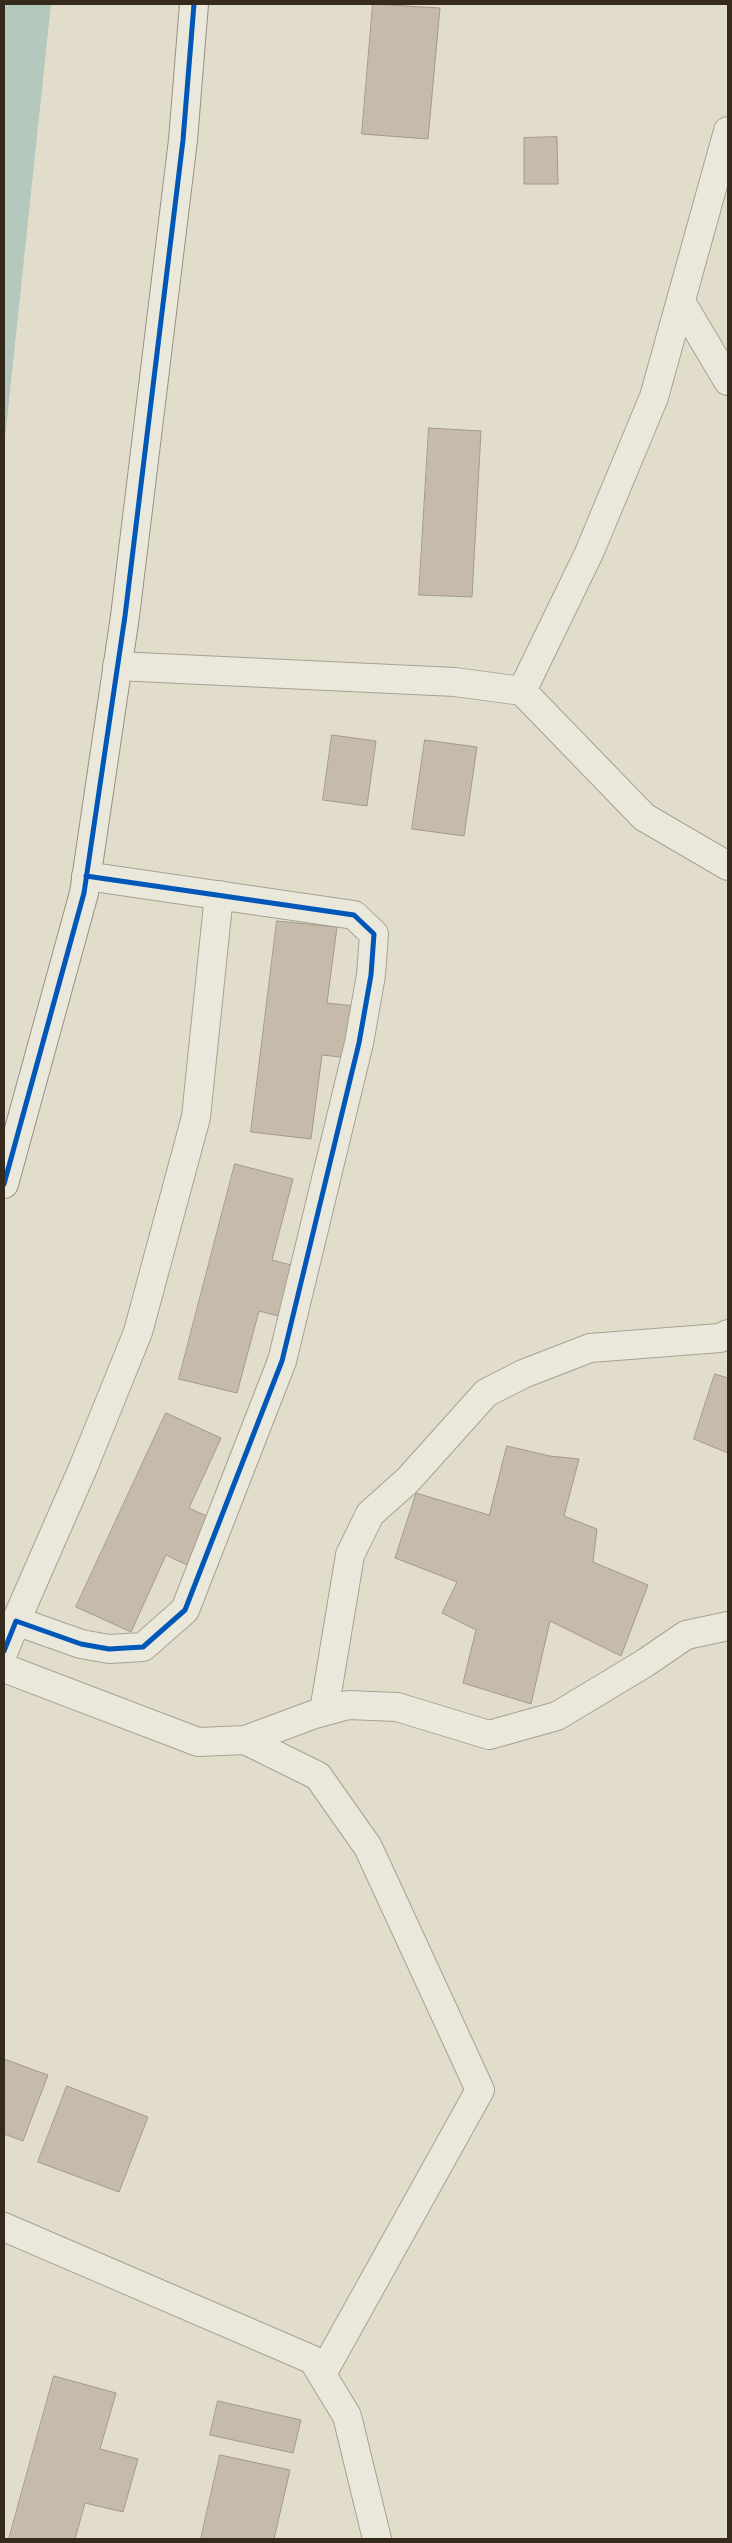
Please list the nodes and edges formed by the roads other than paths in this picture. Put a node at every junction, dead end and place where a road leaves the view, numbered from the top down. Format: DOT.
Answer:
graph roads {
  1 [pos="194,4"];
  2 [pos="728,132"];
  3 [pos="680,302"];
  4 [pos="728,381"];
  5 [pos="117,666"];
  6 [pos="522,691"];
  7 [pos="728,866"];
  8 [pos="86,876"];
  9 [pos="219,895"];
  10 [pos="4,1184"];
  11 [pos="728,1334"];
  12 [pos="16,1621"];
  13 [pos="728,1626"];
  14 [pos="4,1651"];
  15 [pos="4,1668"];
  16 [pos="324,1711"];
  17 [pos="245,1740"];
  18 [pos="4,2227"];
  19 [pos="322,2374"];
  20 [pos="377,2539"];
  1 -- 5 [label="street"];
  2 -- 3 [label="street"];
  3 -- 4 [label="street"];
  3 -- 6 [label="street"];
  5 -- 6 [label="street"];
  5 -- 8 [label="street"];
  6 -- 7 [label="street"];
  8 -- 9 [label="street"];
  8 -- 10 [label="street"];
  9 -- 12 [label="street"];
  9 -- 12 [label="street"];
  11 -- 16 [label="street"];
  12 -- 14 [label="street"];
  13 -- 16 [label="street"];
  15 -- 17 [label="street"];
  16 -- 17 [label="street"];
  17 -- 19 [label="street"];
  18 -- 19 [label="street"];
  19 -- 20 [label="street"];
}
